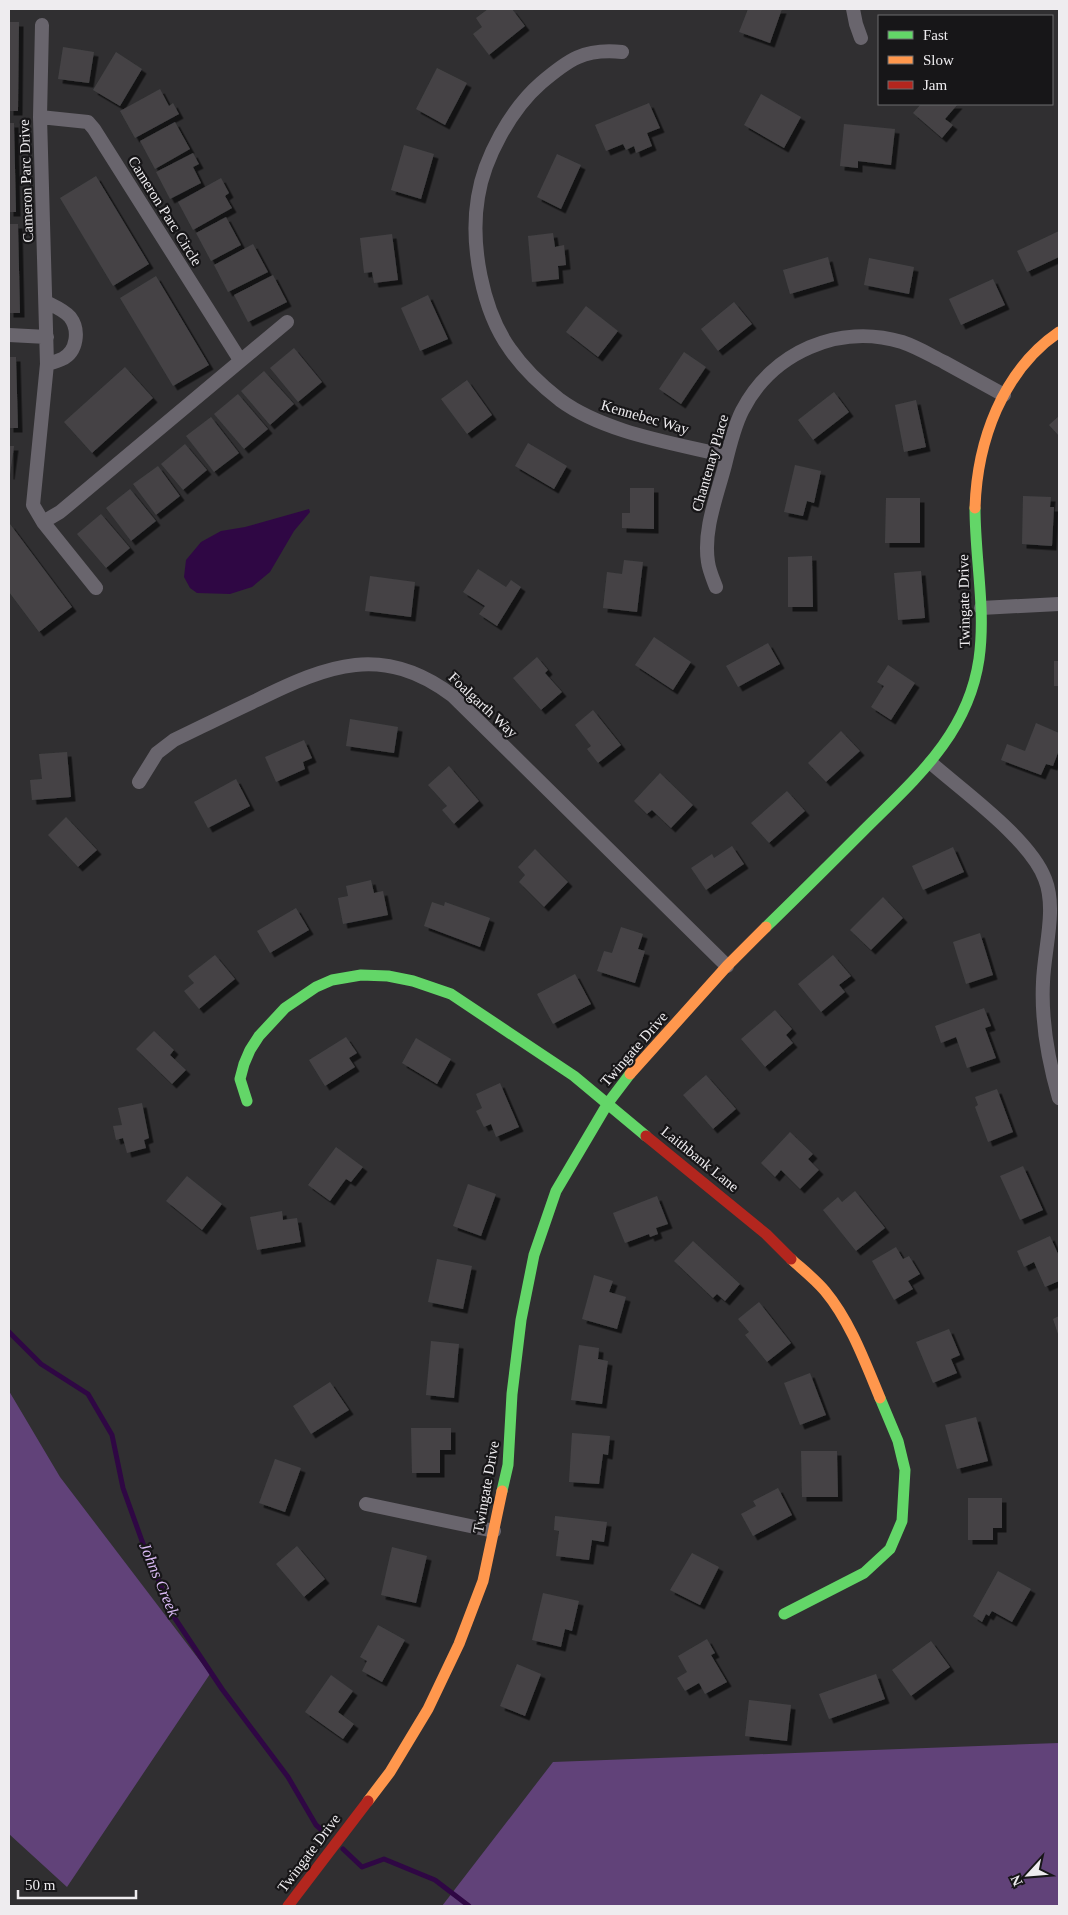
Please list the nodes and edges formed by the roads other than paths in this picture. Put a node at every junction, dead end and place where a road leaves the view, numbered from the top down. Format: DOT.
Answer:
graph roads {
  1 [pos="853,9"];
  2 [pos="42,25"];
  3 [pos="861,38"];
  4 [pos="622,52"];
  5 [pos="40,117"];
  6 [pos="46,302"];
  7 [pos="287,322"];
  8 [pos="1059,332"];
  9 [pos="9,335"];
  10 [pos="47,337"];
  11 [pos="240,360"];
  12 [pos="47,364"];
  13 [pos="1004,395"];
  14 [pos="727,456"];
  15 [pos="43,522"];
  16 [pos="716,587"];
  17 [pos="96,588"];
  18 [pos="1059,604"];
  19 [pos="981,608"];
  20 [pos="930,764"];
  21 [pos="139,782"];
  22 [pos="727,966"];
  23 [pos="1059,1098"];
  24 [pos="247,1101"];
  25 [pos="608,1103"];
  26 [pos="366,1504"];
  27 [pos="494,1531"];
  28 [pos="784,1614"];
  29 [pos="288,1906"];
  1 -- 3 [label="street"];
  2 -- 5 [label="street, Cameron Parc Drive"];
  4 -- 14 [label="street, Kennebec Way"];
  5 -- 6 [label="street, Cameron Parc Drive"];
  5 -- 11 [label="street, Cameron Parc Circle"];
  6 -- 10 [label="street, Cameron Parc Drive"];
  6 -- 12 [label="street"];
  7 -- 11 [label="street"];
  8 -- 13 [label="street, Twingate Drive"];
  9 -- 10 [label="street"];
  10 -- 12 [label="street, Cameron Parc Drive"];
  11 -- 15 [label="street"];
  12 -- 15 [label="street, Cameron Parc Drive"];
  13 -- 14 [label="street, Chantenay Place"];
  13 -- 19 [label="street, Twingate Drive"];
  14 -- 16 [label="street, Chantenay Place"];
  15 -- 17 [label="street, Cameron Parc Drive"];
  18 -- 19 [label="street"];
  19 -- 20 [label="street, Twingate Drive"];
  20 -- 22 [label="street, Twingate Drive"];
  20 -- 23 [label="street"];
  21 -- 22 [label="street, Foalgarth Way"];
  22 -- 25 [label="street, Twingate Drive"];
  24 -- 25 [label="street, Laithbank Lane"];
  25 -- 27 [label="street, Twingate Drive"];
  25 -- 28 [label="street, Laithbank Lane"];
  26 -- 27 [label="street"];
  27 -- 29 [label="street, Twingate Drive"];
}
